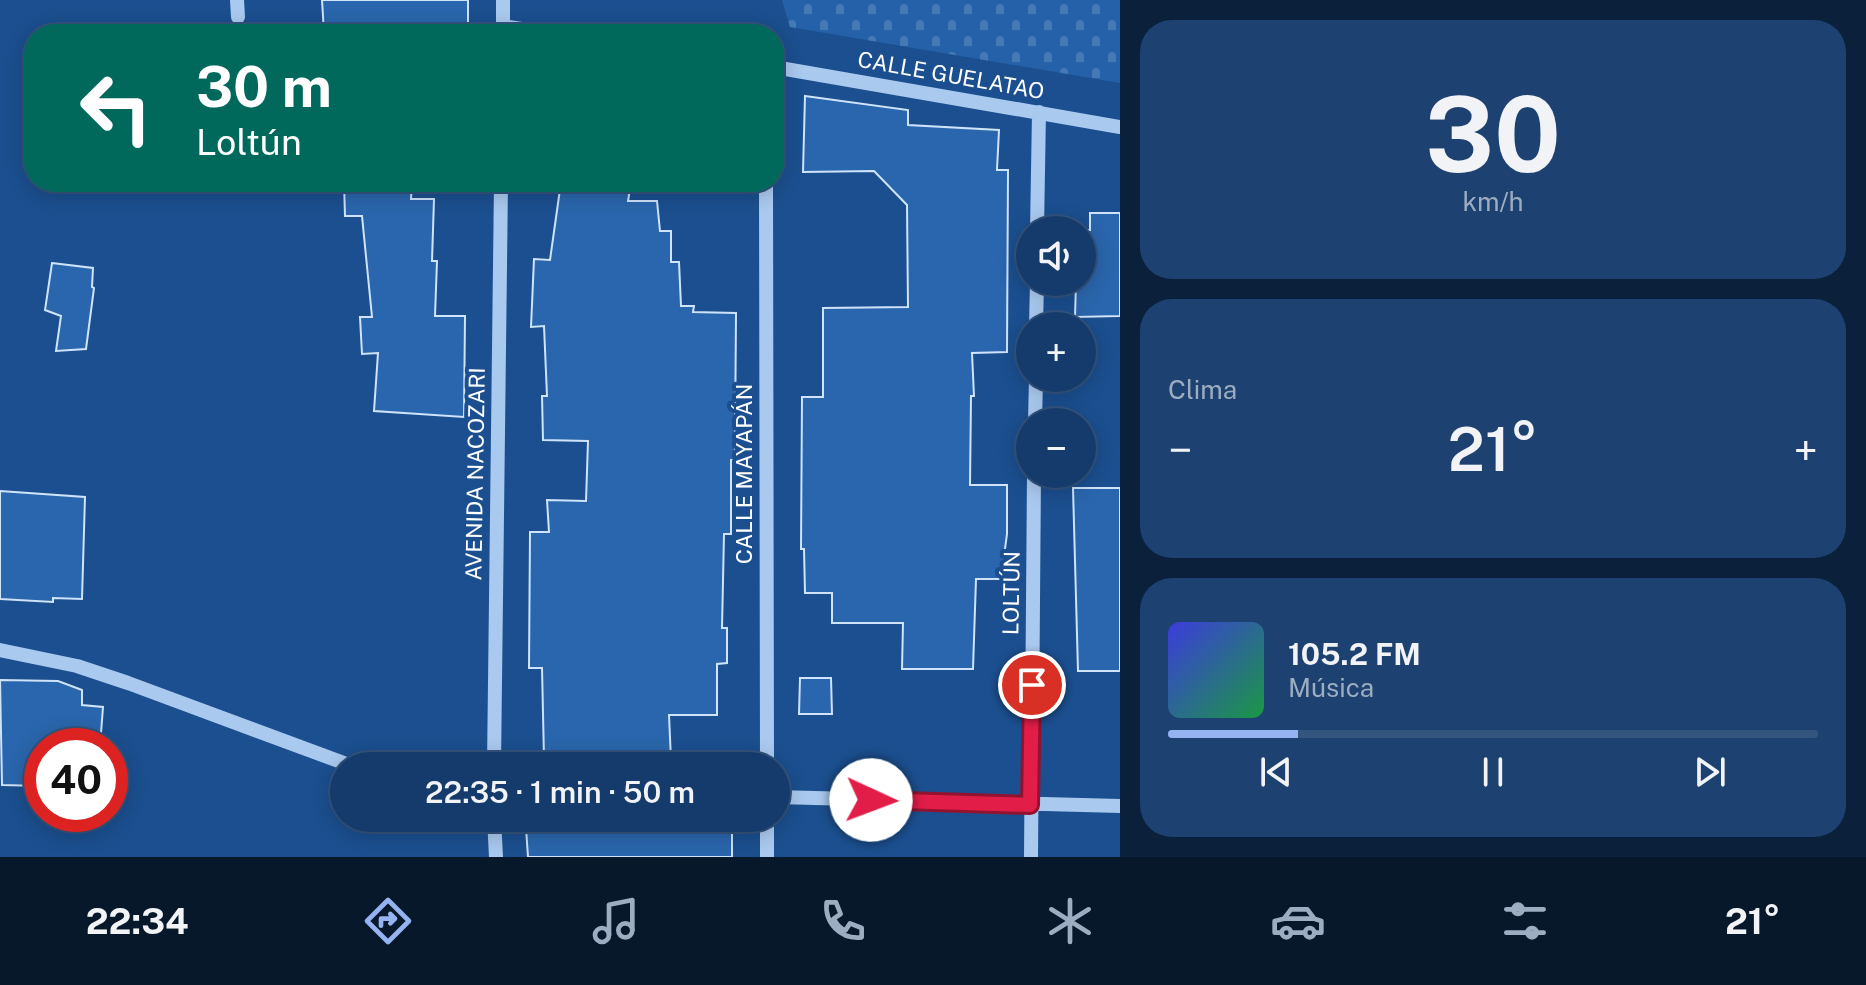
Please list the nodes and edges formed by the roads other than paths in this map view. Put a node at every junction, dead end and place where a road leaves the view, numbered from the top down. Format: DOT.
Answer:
graph roads {
  1 [pos="237,0"];
  2 [pos="503,0"];
  3 [pos="238,17"];
  4 [pos="503,24"];
  5 [pos="784,69"];
  6 [pos="1039,112"];
  7 [pos="1120,127"];
  8 [pos="501,192"];
  9 [pos="766,192"];
  10 [pos="1037,216"];
  11 [pos="1034,488"];
  12 [pos="0,650"];
  13 [pos="494,752"];
  14 [pos="767,752"];
  15 [pos="330,758"];
  16 [pos="790,797"];
  17 [pos="1030,805"];
  18 [pos="1120,806"];
  19 [pos="495,832"];
  20 [pos="767,832"];
  21 [pos="496,857"];
  22 [pos="767,857"];
  23 [pos="1031,857"];
  1 -- 3 [label="street"];
  2 -- 4 [label="street"];
  5 -- 6 [label="street, CALLE GUELATAO"];
  6 -- 7 [label="street, CALLE GUELATAO"];
  6 -- 10 [label="street"];
  8 -- 13 [label="street, AVENIDA NACOZARI"];
  9 -- 14 [label="street, CALLE MAYAPÁN"];
  11 -- 17 [label="street, LOLTÚN"];
  12 -- 15 [label="street"];
  16 -- 17 [label="street"];
  17 -- 18 [label="street"];
  17 -- 23 [label="street, LOLTÚN"];
  19 -- 21 [label="street"];
  20 -- 22 [label="street"];
}
